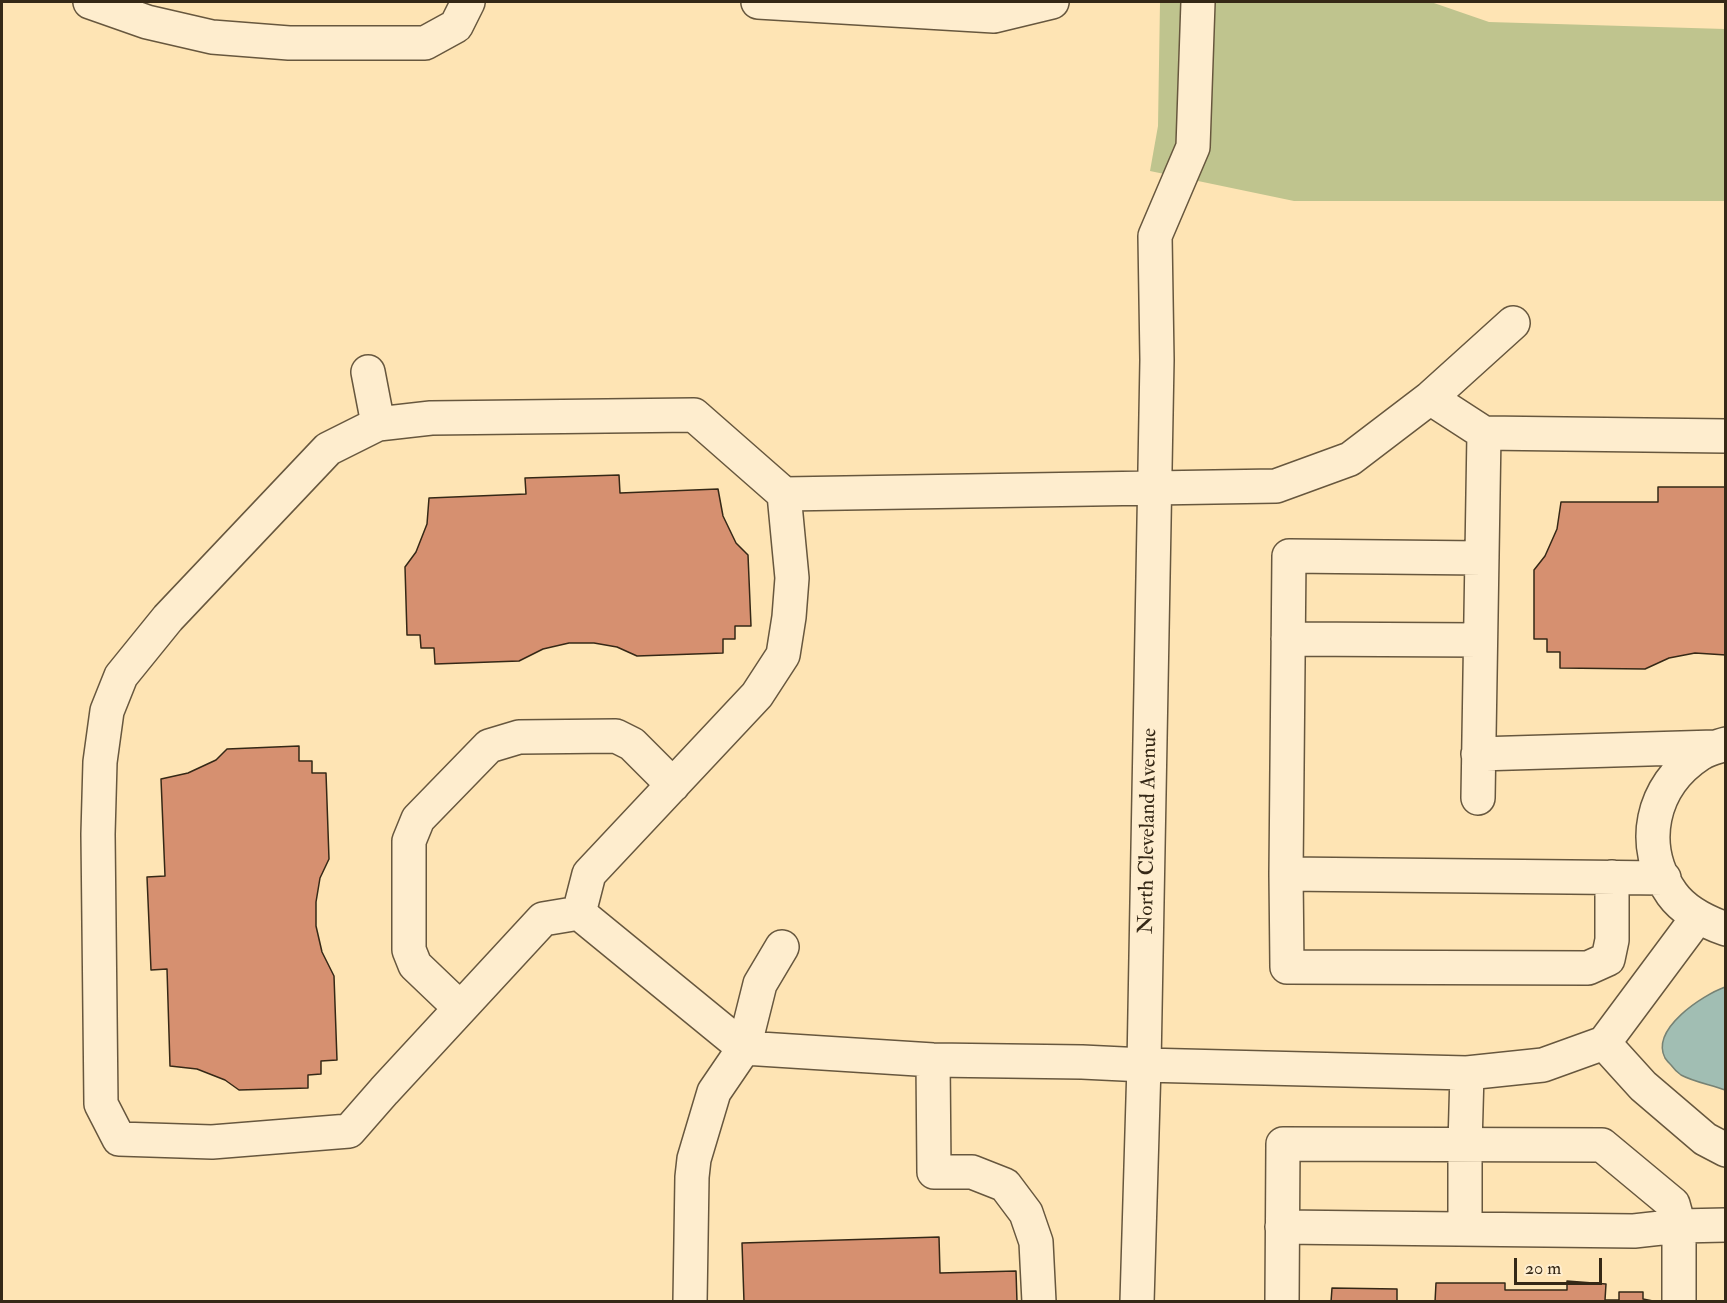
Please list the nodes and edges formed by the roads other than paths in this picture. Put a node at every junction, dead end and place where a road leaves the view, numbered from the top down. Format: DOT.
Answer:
graph roads {
  1 [pos="90,2"];
  2 [pos="468,2"];
  3 [pos="758,2"];
  4 [pos="1052,2"];
  5 [pos="1198,2"];
  6 [pos="1513,324"];
  7 [pos="368,372"];
  8 [pos="1430,398"];
  9 [pos="378,424"];
  10 [pos="1484,433"];
  11 [pos="1725,436"];
  12 [pos="1155,489"];
  13 [pos="784,494"];
  14 [pos="1482,558"];
  15 [pos="1288,639"];
  16 [pos="1480,640"];
  17 [pos="1721,745"];
  18 [pos="1478,754"];
  19 [pos="673,785"];
  20 [pos="1478,798"];
  21 [pos="1286,874"];
  22 [pos="1612,878"];
  23 [pos="1664,878"];
  24 [pos="579,913"];
  25 [pos="1712,924"];
  26 [pos="782,947"];
  27 [pos="460,1008"];
  28 [pos="1604,1043"];
  29 [pos="744,1048"];
  30 [pos="933,1060"];
  31 [pos="1144,1065"];
  32 [pos="1467,1073"];
  33 [pos="1465,1145"];
  34 [pos="1725,1150"];
  35 [pos="1725,1225"];
  36 [pos="1679,1226"];
  37 [pos="1282,1227"];
  38 [pos="1465,1229"];
  39 [pos="690,1302"];
  40 [pos="1039,1302"];
  41 [pos="1137,1302"];
  42 [pos="1282,1302"];
  43 [pos="1679,1302"];
  1 -- 2 [label="street"];
  3 -- 4 [label="street"];
  5 -- 12 [label="street, North Cleveland Avenue"];
  6 -- 8 [label="street"];
  7 -- 9 [label="street"];
  8 -- 10 [label="street"];
  8 -- 12 [label="street"];
  9 -- 13 [label="street"];
  9 -- 27 [label="street"];
  10 -- 11 [label="street"];
  10 -- 14 [label="street"];
  12 -- 13 [label="street"];
  12 -- 31 [label="street, North Cleveland Avenue"];
  13 -- 19 [label="street"];
  14 -- 15 [label="street"];
  14 -- 16 [label="street"];
  15 -- 16 [label="street"];
  15 -- 21 [label="street"];
  16 -- 18 [label="street"];
  17 -- 18 [label="street"];
  17 -- 23 [label="street"];
  18 -- 20 [label="street"];
  19 -- 24 [label="street"];
  19 -- 27 [label="street"];
  21 -- 22 [label="street"];
  21 -- 22 [label="street"];
  22 -- 23 [label="street"];
  23 -- 25 [label="street"];
  24 -- 27 [label="street"];
  24 -- 29 [label="street"];
  25 -- 28 [label="street"];
  26 -- 29 [label="street"];
  28 -- 32 [label="street"];
  28 -- 34 [label="street"];
  29 -- 30 [label="street"];
  29 -- 39 [label="street"];
  30 -- 31 [label="street"];
  30 -- 40 [label="street"];
  31 -- 32 [label="street"];
  31 -- 41 [label="street, North Cleveland Avenue"];
  32 -- 33 [label="street"];
  33 -- 36 [label="street"];
  33 -- 37 [label="street"];
  33 -- 38 [label="street"];
  35 -- 36 [label="street"];
  36 -- 38 [label="street"];
  36 -- 43 [label="street"];
  37 -- 38 [label="street"];
  37 -- 42 [label="street"];
}
